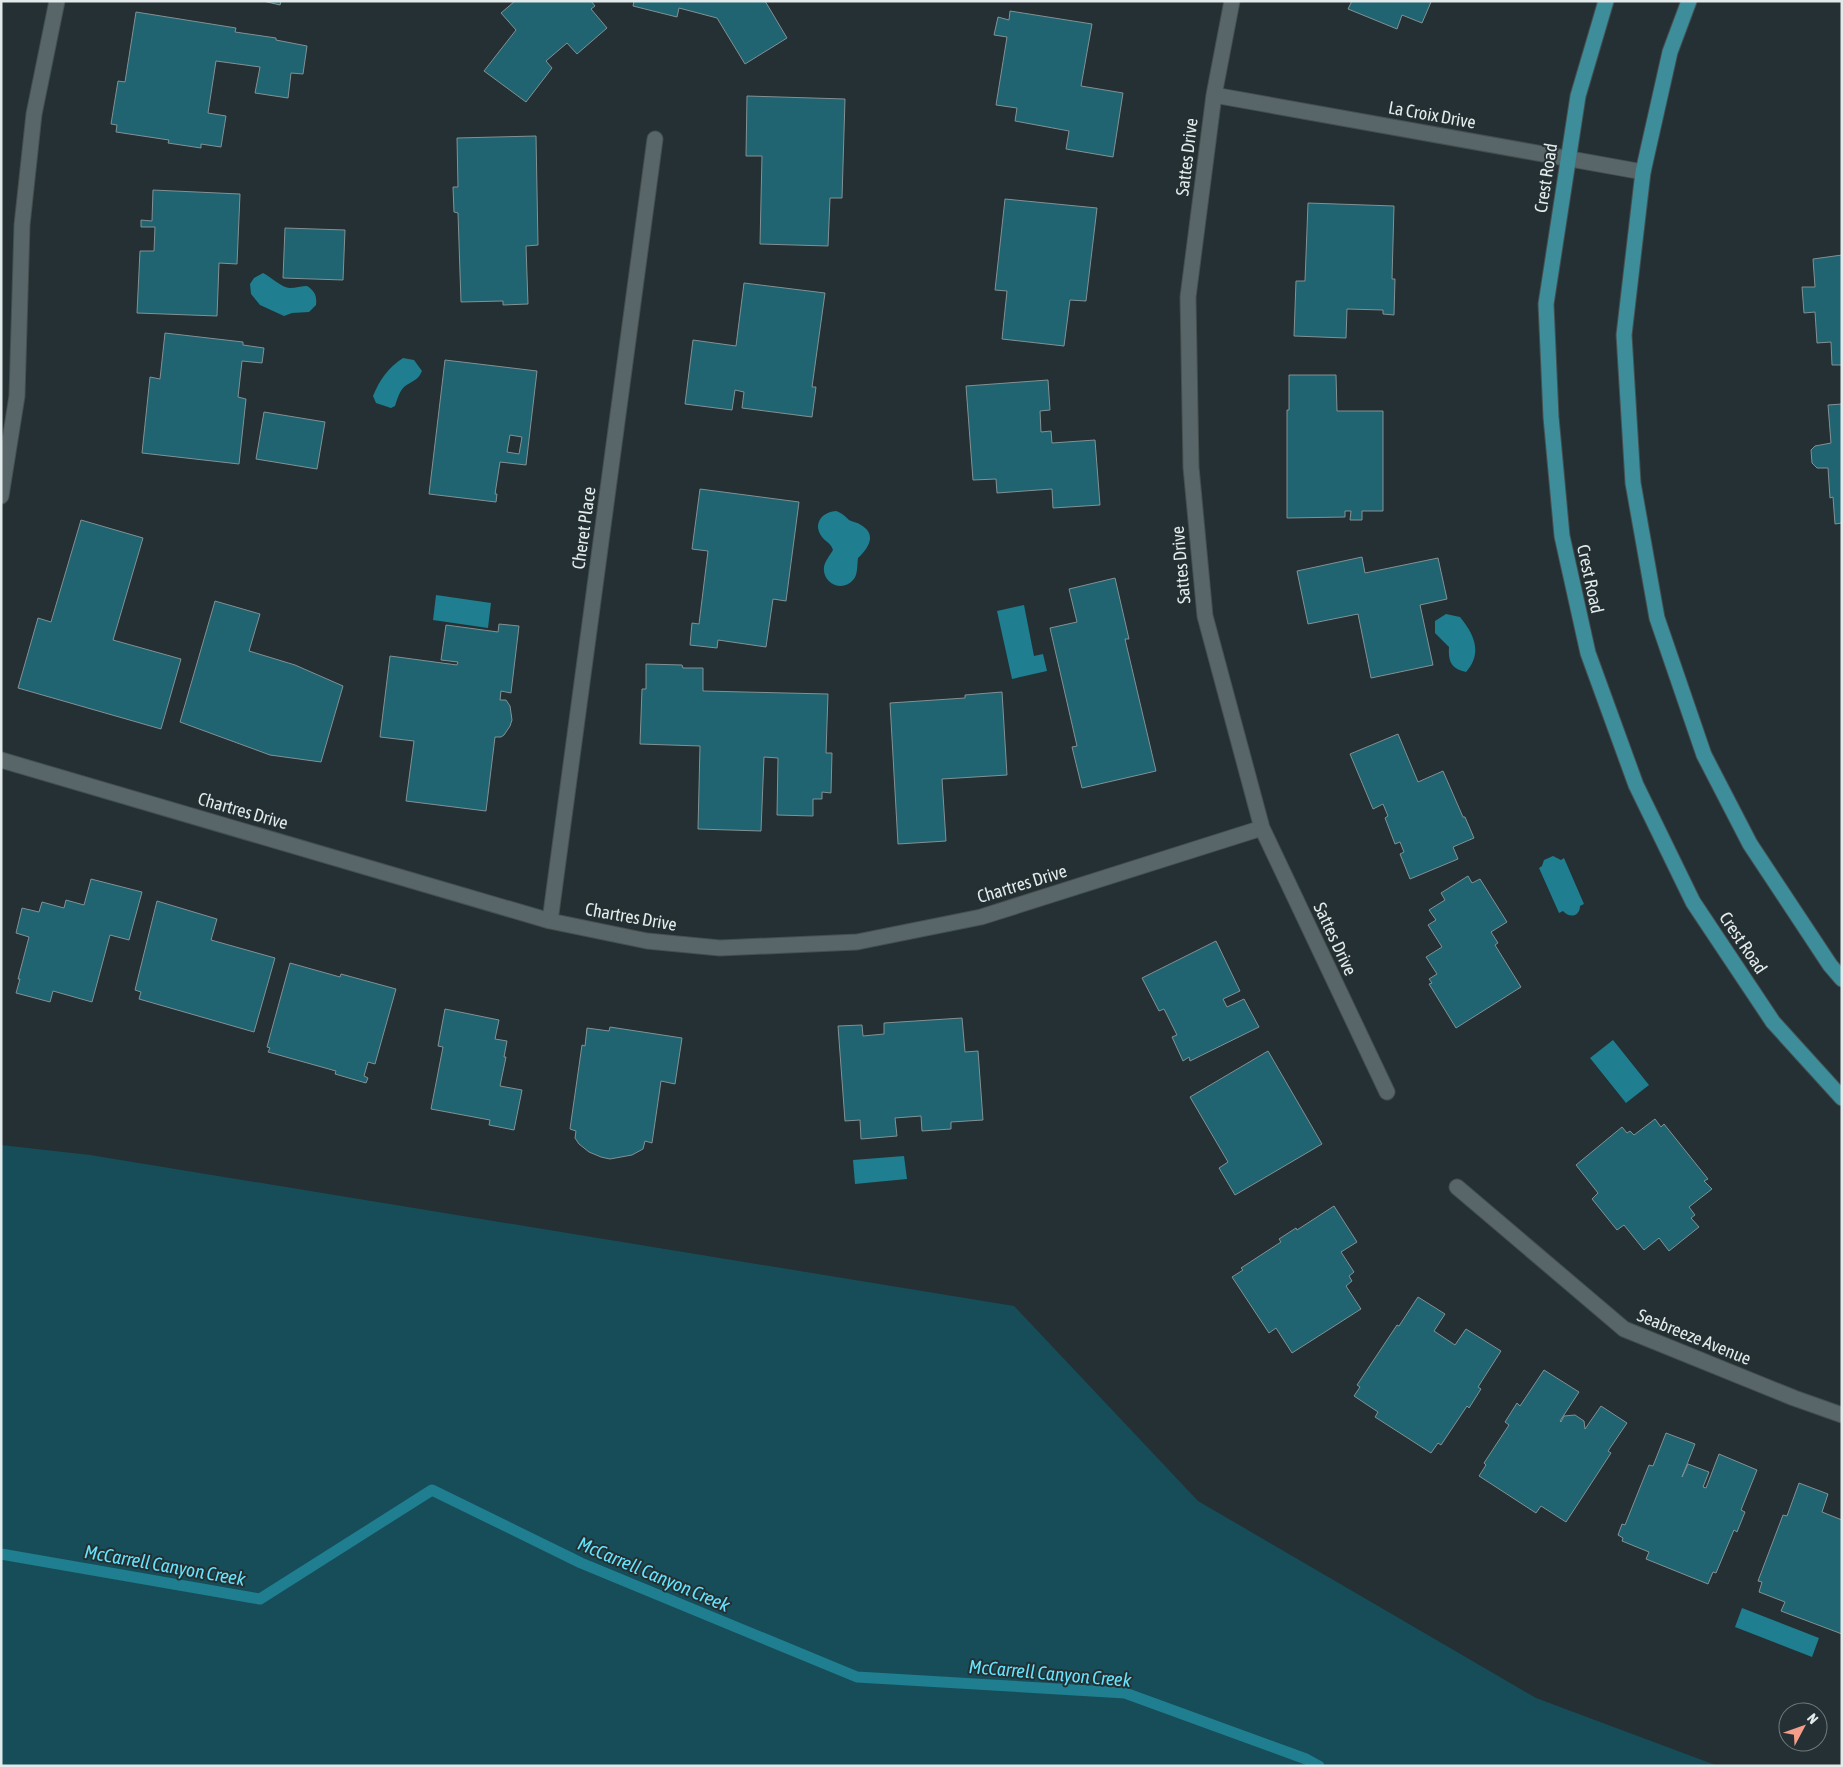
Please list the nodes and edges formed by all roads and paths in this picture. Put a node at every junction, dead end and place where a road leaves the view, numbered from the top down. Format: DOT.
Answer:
graph roads {
  1 [pos="57,1"];
  2 [pos="1232,1"];
  3 [pos="1606,1"];
  4 [pos="1689,1"];
  5 [pos="1214,95"];
  6 [pos="655,139"];
  7 [pos="1567,159"];
  8 [pos="1643,172"];
  9 [pos="1,496"];
  10 [pos="1,760"];
  11 [pos="1262,828"];
  12 [pos="550,921"];
  13 [pos="1842,979"];
  14 [pos="1387,1092"];
  15 [pos="1842,1098"];
  16 [pos="1457,1187"];
  17 [pos="1842,1415"];
  1 -- 9 [label="street"];
  2 -- 5 [label="street, Sattes Drive"];
  3 -- 7 [label="main road, Crest Road"];
  4 -- 8 [label="main road"];
  5 -- 7 [label="street, La Croix Drive"];
  5 -- 11 [label="street, Sattes Drive"];
  6 -- 12 [label="street, Cheret Place"];
  7 -- 8 [label="street, La Croix Drive"];
  7 -- 15 [label="main road, Crest Road"];
  8 -- 13 [label="main road"];
  10 -- 12 [label="street, Chartres Drive"];
  11 -- 12 [label="street, Chartres Drive"];
  11 -- 14 [label="street, Sattes Drive"];
  16 -- 17 [label="street, Seabreeze Avenue"];
}
